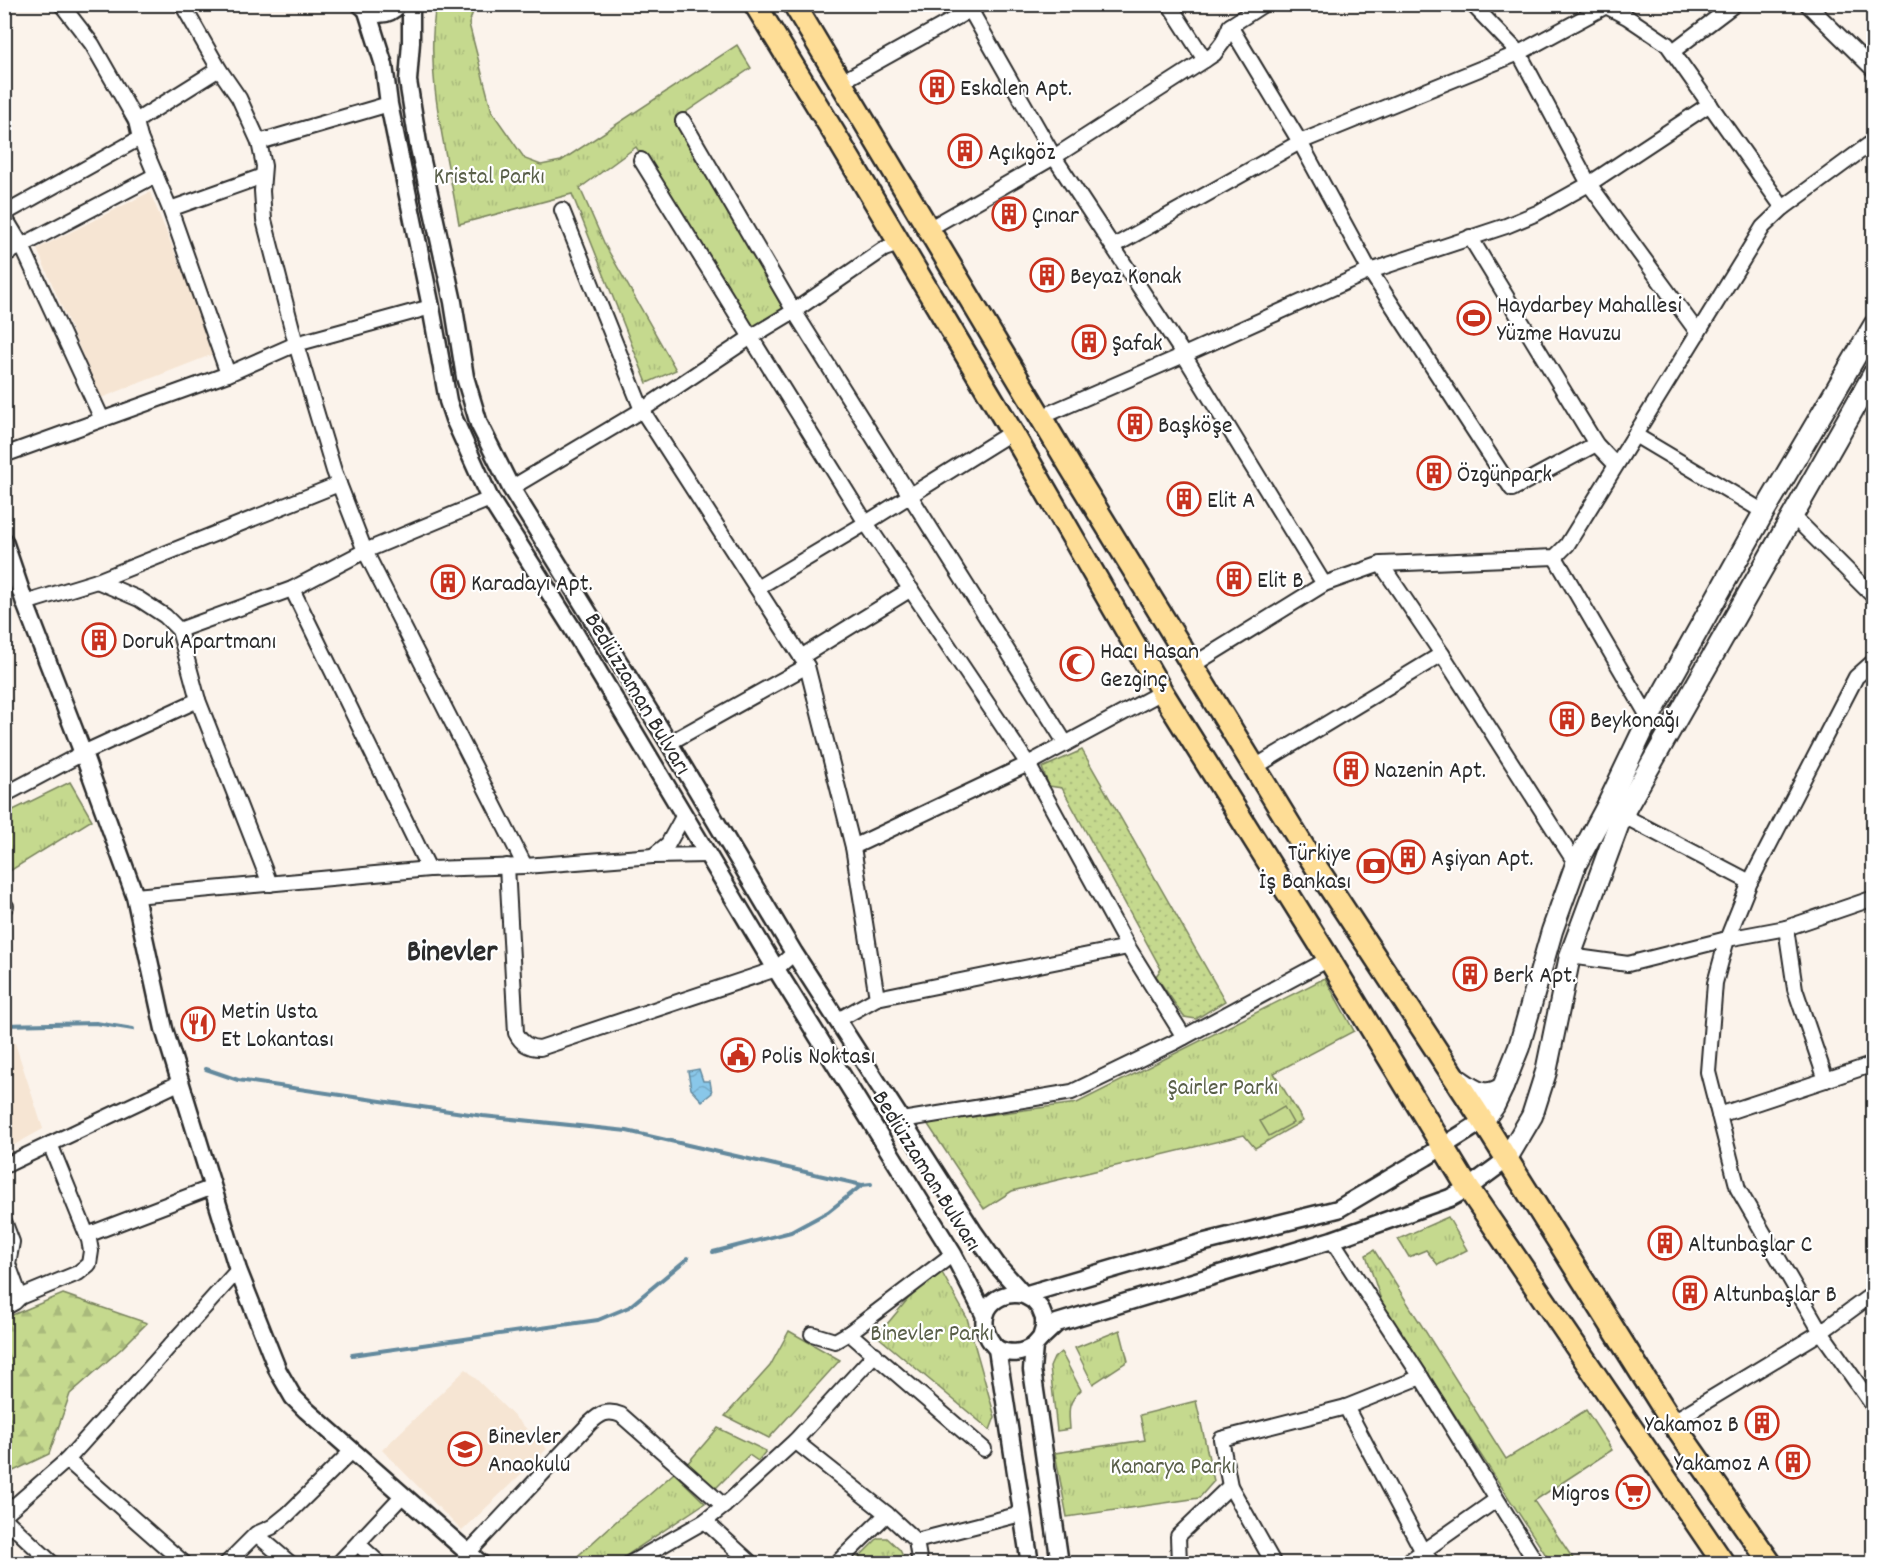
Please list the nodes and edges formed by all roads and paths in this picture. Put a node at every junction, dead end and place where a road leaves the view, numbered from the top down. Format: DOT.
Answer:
graph roads {
  1 [pos="61,4"];
  2 [pos="182,4"];
  3 [pos="755,4"];
  4 [pos="794,4"];
  5 [pos="1169,4"];
  6 [pos="1264,4"];
  7 [pos="1472,4"];
  8 [pos="1735,4"];
  9 [pos="1807,4"];
  10 [pos="1604,5"];
  11 [pos="407,6"];
  12 [pos="973,6"];
  13 [pos="364,8"];
  14 [pos="1230,26"];
  15 [pos="1673,51"];
  16 [pos="1519,53"];
  17 [pos="1205,60"];
  18 [pos="219,69"];
  19 [pos="1874,70"];
  20 [pos="841,82"];
  21 [pos="389,104"];
  22 [pos="1710,104"];
  23 [pos="136,121"];
  24 [pos="683,121"];
  25 [pos="140,138"];
  26 [pos="1874,141"];
  27 [pos="259,142"];
  28 [pos="1300,142"];
  29 [pos="1054,157"];
  30 [pos="641,160"];
  31 [pos="156,175"];
  32 [pos="263,176"];
  33 [pos="1589,184"];
  34 [pos="1782,208"];
  35 [pos="170,209"];
  36 [pos="562,210"];
  37 [pos="4,215"];
  38 [pos="930,228"];
  39 [pos="1470,237"];
  40 [pos="899,244"];
  41 [pos="22,246"];
  42 [pos="1114,246"];
  43 [pos="4,255"];
  44 [pos="1370,271"];
  45 [pos="431,307"];
  46 [pos="794,311"];
  47 [pos="1874,325"];
  48 [pos="1698,333"];
  49 [pos="751,337"];
  50 [pos="296,344"];
  51 [pos="1184,355"];
  52 [pos="1874,373"];
  53 [pos="228,374"];
  54 [pos="642,410"];
  55 [pos="1041,417"];
  56 [pos="102,419"];
  57 [pos="1012,432"];
  58 [pos="1635,435"];
  59 [pos="1596,444"];
  60 [pos="4,455"];
  61 [pos="1615,464"];
  62 [pos="339,484"];
  63 [pos="511,488"];
  64 [pos="910,496"];
  65 [pos="490,499"];
  66 [pos="1764,512"];
  67 [pos="1793,516"];
  68 [pos="866,524"];
  69 [pos="4,541"];
  70 [pos="365,550"];
  71 [pos="1555,557"];
  72 [pos="1381,564"];
  73 [pos="97,581"];
  74 [pos="1324,584"];
  75 [pos="756,588"];
  76 [pos="292,589"];
  77 [pos="910,589"];
  78 [pos="1874,597"];
  79 [pos="25,603"];
  80 [pos="179,630"];
  81 [pos="1442,654"];
  82 [pos="1874,661"];
  83 [pos="804,662"];
  84 [pos="1193,664"];
  85 [pos="1162,692"];
  86 [pos="198,700"];
  87 [pos="1650,718"];
  88 [pos="669,743"];
  89 [pos="1066,744"];
  90 [pos="83,753"];
  91 [pos="1028,764"];
  92 [pos="1255,767"];
  93 [pos="4,795"];
  94 [pos="684,815"];
  95 [pos="1622,815"];
  96 [pos="853,847"];
  97 [pos="707,855"];
  98 [pos="653,856"];
  99 [pos="1576,864"];
  100 [pos="507,866"];
  101 [pos="525,866"];
  102 [pos="429,869"];
  103 [pos="1750,882"];
  104 [pos="270,884"];
  105 [pos="135,896"];
  106 [pos="1874,898"];
  107 [pos="1786,928"];
  108 [pos="1726,939"];
  109 [pos="1128,947"];
  110 [pos="794,953"];
  111 [pos="1570,956"];
  112 [pos="1329,959"];
  113 [pos="776,969"];
  114 [pos="877,998"];
  115 [pos="838,1020"];
  116 [pos="1184,1037"];
  117 [pos="1874,1064"];
  118 [pos="1456,1078"];
  119 [pos="1826,1080"];
  120 [pos="181,1082"];
  121 [pos="1503,1087"];
  122 [pos="1719,1115"];
  123 [pos="902,1120"];
  124 [pos="1483,1121"];
  125 [pos="1526,1129"];
  126 [pos="50,1144"];
  127 [pos="1444,1146"];
  128 [pos="1506,1160"];
  129 [pos="4,1166"];
  130 [pos="213,1187"];
  131 [pos="1468,1188"];
  132 [pos="1525,1189"];
  133 [pos="4,1221"];
  134 [pos="87,1235"];
  135 [pos="1332,1239"];
  136 [pos="953,1254"];
  137 [pos="238,1270"];
  138 [pos="1874,1293"];
  139 [pos="1024,1295"];
  140 [pos="20,1297"];
  141 [pos="4,1308"];
  142 [pos="985,1316"];
  143 [pos="1821,1332"];
  144 [pos="849,1333"];
  145 [pos="812,1334"];
  146 [pos="1037,1342"];
  147 [pos="997,1349"];
  148 [pos="875,1354"];
  149 [pos="1421,1377"];
  150 [pos="1346,1407"];
  151 [pos="1874,1407"];
  152 [pos="1672,1422"];
  153 [pos="795,1441"];
  154 [pos="984,1449"];
  155 [pos="352,1451"];
  156 [pos="67,1460"];
  157 [pos="1230,1486"];
  158 [pos="403,1494"];
  159 [pos="1496,1500"];
  160 [pos="724,1506"];
  161 [pos="886,1514"];
  162 [pos="1021,1515"];
  163 [pos="4,1517"];
  164 [pos="705,1521"];
  165 [pos="256,1534"];
  166 [pos="916,1541"];
  167 [pos="358,1544"];
  168 [pos="1422,1550"];
  169 [pos="475,1558"];
  170 [pos="53,1563"];
  171 [pos="185,1563"];
  172 [pos="226,1563"];
  173 [pos="291,1563"];
  174 [pos="338,1563"];
  175 [pos="380,1563"];
  176 [pos="628,1563"];
  177 [pos="752,1563"];
  178 [pos="836,1563"];
  179 [pos="920,1563"];
  180 [pos="1030,1563"];
  181 [pos="1060,1563"];
  182 [pos="1179,1563"];
  183 [pos="1274,1563"];
  184 [pos="1405,1563"];
  185 [pos="1433,1563"];
  186 [pos="1537,1563"];
  187 [pos="1724,1563"];
  188 [pos="1771,1563"];
  1 -- 23 [label="street"];
  2 -- 18 [label="street"];
  3 -- 40 [label="main road"];
  4 -- 20 [label="main road"];
  5 -- 17 [label="street"];
  6 -- 14 [label="street"];
  7 -- 16 [label="street"];
  8 -- 15 [label="street"];
  9 -- 19 [label="street"];
  10 -- 15 [label="street"];
  10 -- 16 [label="street"];
  11 -- 13 [label="street"];
  11 -- 63 [label="street, Bediüzzaman Bulvarı"];
  12 -- 20 [label="street"];
  12 -- 29 [label="street"];
  13 -- 21 [label="street, Bediüzzaman Bulvarı"];
  14 -- 17 [label="street"];
  14 -- 28 [label="street"];
  15 -- 22 [label="street"];
  16 -- 28 [label="street"];
  16 -- 33 [label="street"];
  17 -- 29 [label="street"];
  18 -- 23 [label="street"];
  18 -- 27 [label="street"];
  20 -- 38 [label="main road"];
  21 -- 27 [label="street"];
  21 -- 45 [label="street, Bediüzzaman Bulvarı"];
  22 -- 33 [label="street"];
  22 -- 34 [label="street"];
  23 -- 25 [label="street"];
  24 -- 46 [label="street"];
  25 -- 31 [label="street"];
  25 -- 37 [label="street"];
  26 -- 34 [label="street"];
  27 -- 32 [label="street"];
  28 -- 42 [label="street"];
  28 -- 44 [label="street"];
  29 -- 38 [label="street"];
  29 -- 42 [label="street"];
  30 -- 49 [label="street"];
  31 -- 35 [label="street"];
  31 -- 41 [label="street"];
  32 -- 35 [label="street"];
  32 -- 50 [label="street"];
  33 -- 39 [label="street"];
  33 -- 48 [label="street"];
  34 -- 48 [label="street"];
  35 -- 53 [label="street"];
  36 -- 54 [label="street"];
  37 -- 41 [label="street"];
  38 -- 55 [label="main road"];
  39 -- 44 [label="street"];
  39 -- 59 [label="street"];
  40 -- 46 [label="street"];
  40 -- 57 [label="main road"];
  41 -- 43 [label="street"];
  41 -- 56 [label="street"];
  42 -- 51 [label="street"];
  44 -- 51 [label="street"];
  44 -- 59 [label="street"];
  45 -- 50 [label="street"];
  45 -- 65 [label="street, Bediüzzaman Bulvarı"];
  46 -- 49 [label="street"];
  46 -- 64 [label="street"];
  47 -- 66 [label="main road"];
  48 -- 58 [label="street"];
  49 -- 54 [label="street"];
  49 -- 68 [label="street"];
  50 -- 53 [label="street"];
  50 -- 62 [label="street"];
  51 -- 55 [label="street"];
  51 -- 74 [label="street"];
  52 -- 67 [label="main road"];
  53 -- 56 [label="street"];
  54 -- 63 [label="street"];
  54 -- 75 [label="street"];
  55 -- 84 [label="main road"];
  56 -- 60 [label="street"];
  57 -- 64 [label="street"];
  57 -- 85 [label="main road"];
  58 -- 61 [label="street"];
  58 -- 66 [label="street"];
  59 -- 61 [label="street"];
  61 -- 71 [label="street"];
  62 -- 70 [label="street"];
  62 -- 73 [label="street"];
  63 -- 88 [label="street, Bediüzzaman Bulvarı"];
  64 -- 68 [label="street"];
  64 -- 89 [label="street"];
  65 -- 70 [label="street"];
  65 -- 94 [label="street, Bediüzzaman Bulvarı"];
  66 -- 87 [label="main road"];
  67 -- 78 [label="street"];
  67 -- 95 [label="main road"];
  68 -- 75 [label="street"];
  68 -- 77 [label="street"];
  69 -- 79 [label="street"];
  70 -- 76 [label="street"];
  70 -- 101 [label="street"];
  71 -- 72 [label="street"];
  71 -- 87 [label="street"];
  72 -- 74 [label="street"];
  72 -- 81 [label="street"];
  73 -- 79 [label="street"];
  73 -- 80 [label="street"];
  74 -- 84 [label="street"];
  75 -- 83 [label="street"];
  76 -- 80 [label="street"];
  76 -- 102 [label="street"];
  77 -- 83 [label="street"];
  77 -- 91 [label="street"];
  79 -- 90 [label="street"];
  80 -- 86 [label="street"];
  81 -- 92 [label="street"];
  81 -- 99 [label="street"];
  82 -- 103 [label="street"];
  83 -- 88 [label="street"];
  83 -- 96 [label="street"];
  84 -- 92 [label="main road"];
  85 -- 89 [label="street"];
  85 -- 112 [label="main road"];
  86 -- 90 [label="street"];
  86 -- 104 [label="street"];
  87 -- 99 [label="main road"];
  88 -- 110 [label="street, Bediüzzaman Bulvarı"];
  89 -- 91 [label="street"];
  90 -- 93 [label="street"];
  90 -- 105 [label="street"];
  91 -- 96 [label="street"];
  91 -- 109 [label="street"];
  92 -- 118 [label="main road"];
  94 -- 97 [label="street, Bediüzzaman Bulvarı"];
  94 -- 98 [label="street"];
  95 -- 103 [label="street"];
  95 -- 111 [label="main road"];
  96 -- 114 [label="street"];
  97 -- 98 [label="street"];
  97 -- 113 [label="street, Bediüzzaman Bulvarı"];
  98 -- 101 [label="street"];
  99 -- 121 [label="main road"];
  100 -- 101 [label="street"];
  100 -- 102 [label="street"];
  100 -- 113 [label="street"];
  102 -- 104 [label="street"];
  103 -- 108 [label="street"];
  104 -- 105 [label="street"];
  105 -- 120 [label="street"];
  106 -- 107 [label="street"];
  107 -- 108 [label="street"];
  107 -- 119 [label="street"];
  108 -- 111 [label="street"];
  108 -- 122 [label="street"];
  109 -- 114 [label="street"];
  109 -- 116 [label="street"];
  110 -- 113 [label="street"];
  110 -- 115 [label="street, Bediüzzaman Bulvarı"];
  111 -- 125 [label="main road"];
  112 -- 116 [label="street"];
  112 -- 127 [label="main road"];
  113 -- 136 [label="street, Bediüzzaman Bulvarı"];
  114 -- 115 [label="street"];
  115 -- 123 [label="street, Bediüzzaman Bulvarı"];
  116 -- 123 [label="street"];
  117 -- 119 [label="street"];
  118 -- 121 [label="main road"];
  118 -- 124 [label="main road"];
  119 -- 122 [label="street"];
  120 -- 126 [label="street"];
  120 -- 130 [label="street"];
  121 -- 124 [label="main road"];
  122 -- 143 [label="street"];
  123 -- 139 [label="street, Bediüzzaman Bulvarı"];
  124 -- 127 [label="street"];
  124 -- 128 [label="main road"];
  125 -- 128 [label="main road"];
  125 -- 132 [label="main road"];
  126 -- 129 [label="street"];
  126 -- 134 [label="street"];
  127 -- 131 [label="main road"];
  127 -- 139 [label="street"];
  128 -- 131 [label="street"];
  128 -- 132 [label="main road"];
  130 -- 134 [label="street"];
  130 -- 137 [label="street"];
  131 -- 135 [label="street"];
  131 -- 187 [label="main road"];
  132 -- 152 [label="main road"];
  133 -- 140 [label="street"];
  134 -- 140 [label="street"];
  135 -- 146 [label="street"];
  135 -- 149 [label="street"];
  136 -- 142 [label="street, Bediüzzaman Bulvarı"];
  136 -- 144 [label="street"];
  137 -- 155 [label="street"];
  137 -- 156 [label="street"];
  138 -- 143 [label="street"];
  139 -- 142 [label="street"];
  139 -- 146 [label="street"];
  140 -- 141 [label="street"];
  142 -- 147 [label="street"];
  143 -- 151 [label="street"];
  143 -- 152 [label="street"];
  144 -- 145 [label="street"];
  144 -- 148 [label="street"];
  146 -- 147 [label="street"];
  146 -- 181 [label="street"];
  147 -- 162 [label="street"];
  148 -- 153 [label="street"];
  148 -- 154 [label="street"];
  149 -- 150 [label="street"];
  149 -- 159 [label="street"];
  150 -- 157 [label="street"];
  150 -- 168 [label="street"];
  152 -- 188 [label="main road"];
  153 -- 160 [label="street"];
  153 -- 161 [label="street"];
  155 -- 158 [label="street"];
  155 -- 165 [label="street"];
  156 -- 163 [label="street"];
  156 -- 171 [label="street"];
  157 -- 182 [label="street"];
  157 -- 183 [label="street"];
  158 -- 167 [label="street"];
  158 -- 169 [label="street"];
  159 -- 168 [label="street"];
  159 -- 186 [label="street"];
  160 -- 164 [label="street"];
  160 -- 169 [label="street"];
  161 -- 166 [label="street"];
  161 -- 178 [label="street"];
  162 -- 166 [label="street"];
  162 -- 180 [label="street"];
  163 -- 170 [label="street"];
  164 -- 176 [label="street"];
  164 -- 177 [label="street"];
  165 -- 172 [label="street"];
  165 -- 173 [label="street"];
  166 -- 179 [label="street"];
  167 -- 174 [label="street"];
  167 -- 175 [label="street"];
  168 -- 184 [label="street"];
  168 -- 185 [label="street"];
}
